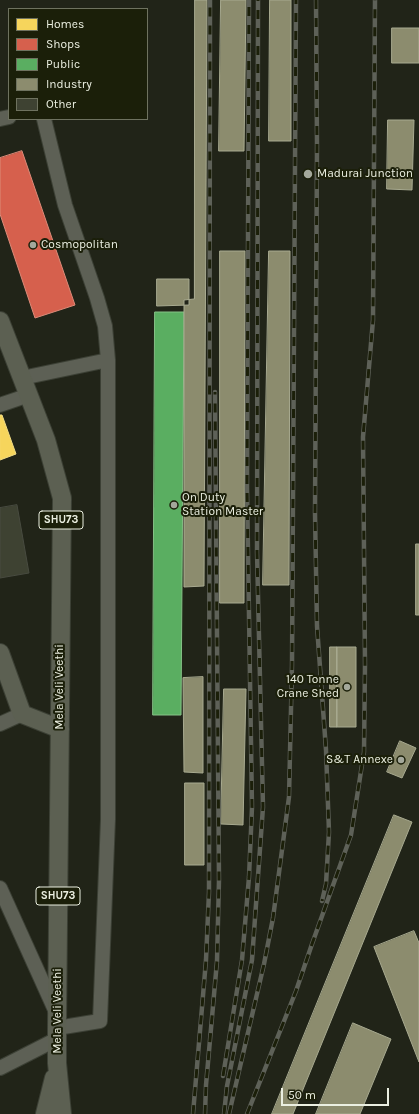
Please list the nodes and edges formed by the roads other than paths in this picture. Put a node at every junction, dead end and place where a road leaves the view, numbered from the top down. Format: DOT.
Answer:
graph roads {
  1 [pos="44,120"];
  2 [pos="0,321"];
  3 [pos="108,360"];
  4 [pos="22,378"];
  5 [pos="29,395"];
  6 [pos="0,405"];
  7 [pos="0,654"];
  8 [pos="22,714"];
  9 [pos="0,724"];
  10 [pos="60,729"];
  11 [pos="0,888"];
  12 [pos="57,1027"];
  13 [pos="57,1063"];
  14 [pos="0,1068"];
  15 [pos="45,1114"];
  16 [pos="62,1114"];
  1 -- 3 [label="street"];
  2 -- 4 [label="main road, Mela Veli Veethi / SHU73"];
  3 -- 4 [label="street"];
  3 -- 12 [label="street"];
  4 -- 5 [label="main road, Mela Veli Veethi / SHU73"];
  5 -- 6 [label="street"];
  5 -- 10 [label="main road, Mela Veli Veethi / SHU73"];
  7 -- 8 [label="main road"];
  8 -- 9 [label="street"];
  8 -- 10 [label="main road"];
  10 -- 12 [label="main road, Mela Veli Veethi / SHU73"];
  11 -- 12 [label="street"];
  12 -- 13 [label="main road, Mela Veli Veethi / SHU73"];
  12 -- 14 [label="street"];
  13 -- 15 [label="main road, Mela Veli Veethi / SHU73"];
  13 -- 16 [label="main road, Mela Veli Veethi / SHU73"];
}
